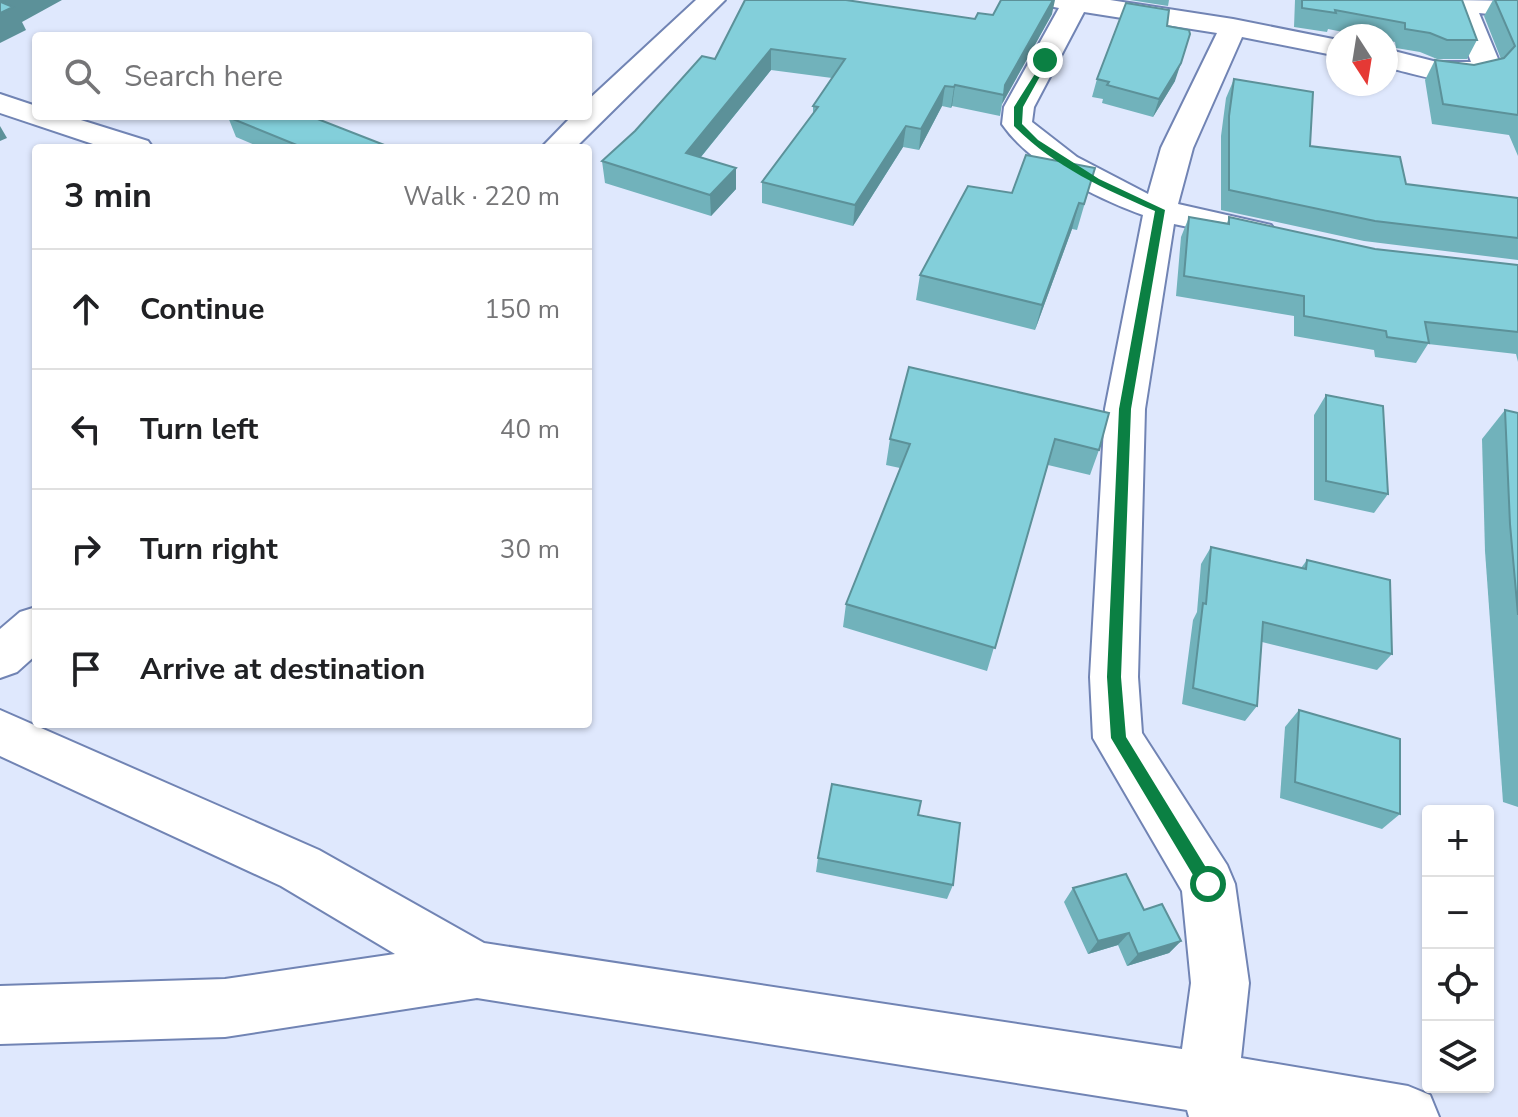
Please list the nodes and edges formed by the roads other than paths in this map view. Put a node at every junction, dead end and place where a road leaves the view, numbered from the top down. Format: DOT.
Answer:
graph roads {
  1 [pos="712,0"];
  2 [pos="1066,1"];
  3 [pos="1518,9"];
  4 [pos="1233,27"];
  5 [pos="1326,46"];
  6 [pos="1398,60"];
  7 [pos="0,103"];
  8 [pos="592,113"];
  9 [pos="32,114"];
  10 [pos="50,120"];
  11 [pos="585,120"];
  12 [pos="124,144"];
  13 [pos="561,144"];
  14 [pos="1160,210"];
  15 [pos="1291,239"];
  16 [pos="32,630"];
  17 [pos="0,658"];
  18 [pos="0,732"];
  19 [pos="477,970"];
  20 [pos="0,1015"];
  21 [pos="1214,1100"];
  22 [pos="1408,1117"];
  1 -- 8 [label="street"];
  2 -- 4 [label="street"];
  2 -- 14 [label="street"];
  3 -- 6 [label="street"];
  4 -- 5 [label="street"];
  4 -- 14 [label="street"];
  7 -- 9 [label="street"];
  10 -- 12 [label="street"];
  11 -- 13 [label="street"];
  14 -- 15 [label="street"];
  14 -- 21 [label="street"];
  16 -- 17 [label="street"];
  18 -- 19 [label="street"];
  19 -- 20 [label="street"];
  19 -- 21 [label="street"];
  21 -- 22 [label="street"];
}
